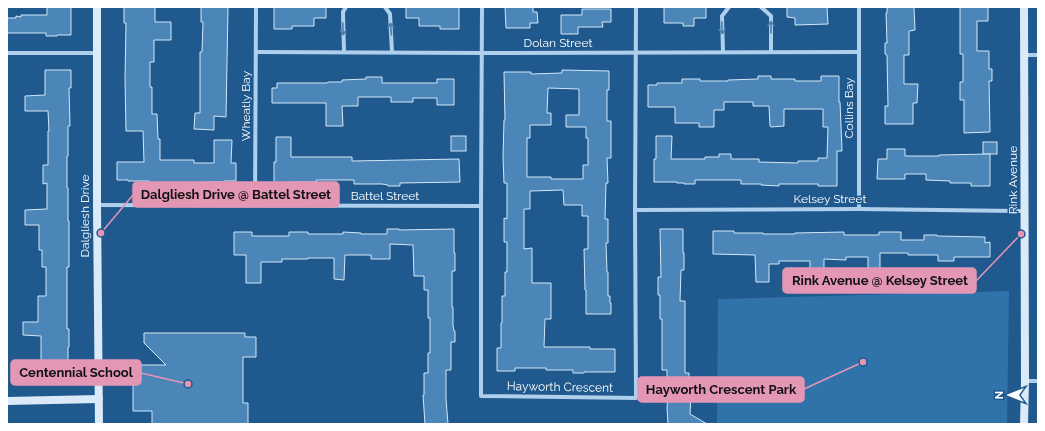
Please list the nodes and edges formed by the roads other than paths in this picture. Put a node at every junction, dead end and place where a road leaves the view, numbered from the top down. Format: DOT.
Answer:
graph roads {
  1 [pos="97,7"];
  2 [pos="256,7"];
  3 [pos="346,7"];
  4 [pos="385,7"];
  5 [pos="482,7"];
  6 [pos="636,7"];
  7 [pos="729,7"];
  8 [pos="761,7"];
  9 [pos="859,7"];
  10 [pos="1024,7"];
  11 [pos="256,52"];
  12 [pos="344,52"];
  13 [pos="392,52"];
  14 [pos="636,52"];
  15 [pos="723,52"];
  16 [pos="772,52"];
  17 [pos="859,52"];
  18 [pos="7,53"];
  19 [pos="97,53"];
  20 [pos="482,53"];
  21 [pos="1024,55"];
  22 [pos="1038,55"];
  23 [pos="97,204"];
  24 [pos="255,205"];
  25 [pos="481,206"];
  26 [pos="860,209"];
  27 [pos="635,210"];
  28 [pos="1025,211"];
  29 [pos="1025,381"];
  30 [pos="1038,381"];
  31 [pos="99,399"];
  32 [pos="7,401"];
  33 [pos="99,424"];
  34 [pos="1024,424"];
  1 -- 19 [label="street, Dalgliesh Drive"];
  2 -- 11 [label="street, Wheatly Bay"];
  3 -- 12 [label="street, one-way"];
  13 -- 4 [label="street, one-way"];
  5 -- 20 [label="street, Hayworth Crescent"];
  6 -- 14 [label="street, Hayworth Crescent"];
  7 -- 15 [label="street, one-way"];
  16 -- 8 [label="street, one-way"];
  9 -- 17 [label="street, Collins Bay"];
  10 -- 21 [label="street, Rink Avenue"];
  11 -- 12 [label="street, Dolan Street"];
  11 -- 24 [label="street, Wheatly Bay"];
  12 -- 13 [label="street, Dolan Street"];
  13 -- 20 [label="street, Dolan Street"];
  14 -- 15 [label="street, Dolan Street"];
  14 -- 20 [label="street, Dolan Street"];
  14 -- 27 [label="street, Hayworth Crescent"];
  15 -- 16 [label="street, Dolan Street"];
  16 -- 17 [label="street, Dolan Street"];
  17 -- 26 [label="street, Collins Bay"];
  18 -- 19 [label="street"];
  19 -- 23 [label="street, Dalgliesh Drive"];
  20 -- 25 [label="street, Hayworth Crescent"];
  21 -- 22 [label="street"];
  21 -- 28 [label="street, Rink Avenue"];
  23 -- 24 [label="street, Battel Street"];
  23 -- 31 [label="street, Dalgliesh Drive"];
  24 -- 25 [label="street, Battel Street"];
  25 -- 27 [label="street, Hayworth Crescent"];
  26 -- 27 [label="street, Kelsey Street"];
  26 -- 28 [label="street, Kelsey Street"];
  28 -- 29 [label="street, Rink Avenue"];
  29 -- 30 [label="street"];
  29 -- 34 [label="street, Rink Avenue"];
  31 -- 32 [label="street"];
  31 -- 33 [label="street, Dalgliesh Drive"];
}
